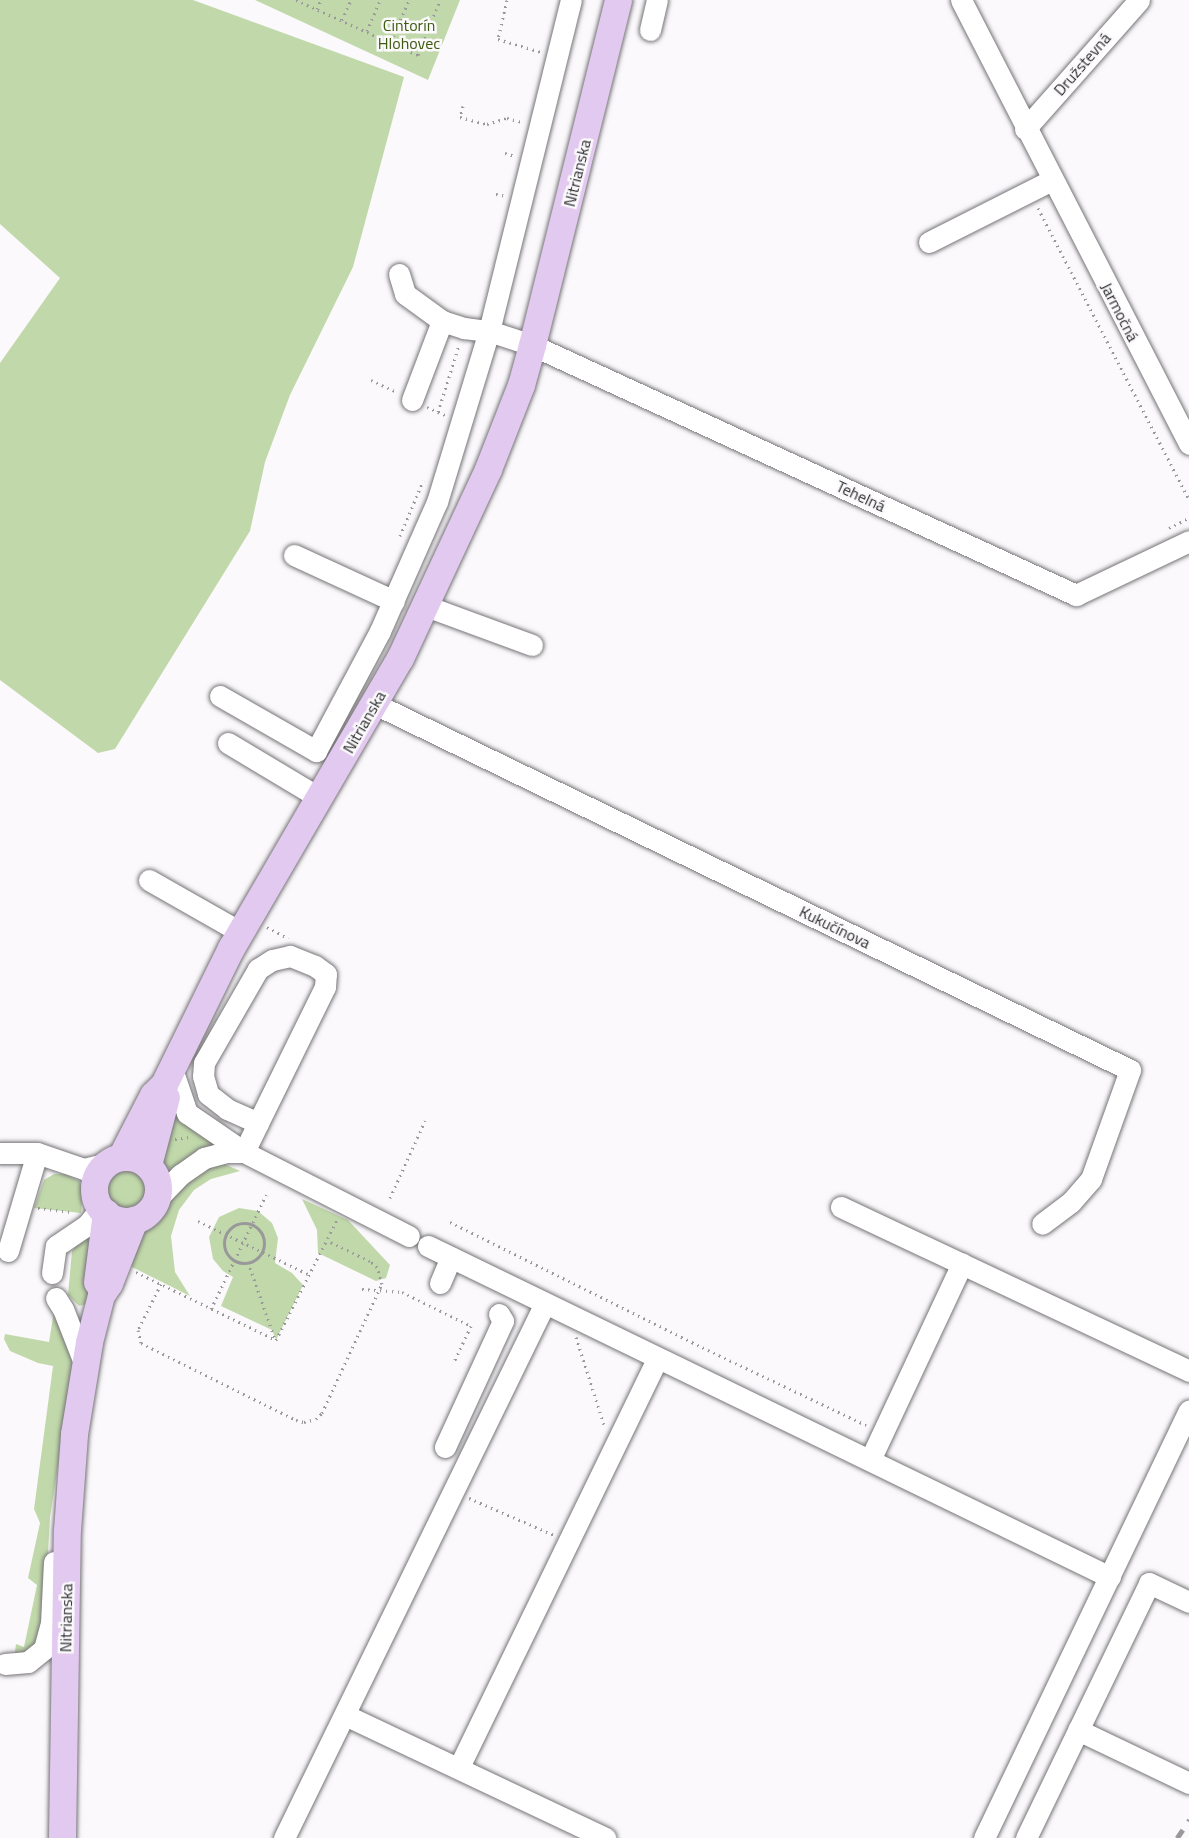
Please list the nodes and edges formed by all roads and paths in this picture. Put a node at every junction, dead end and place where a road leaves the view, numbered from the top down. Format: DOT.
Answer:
graph roads {
  1 [pos="296,0"];
  2 [pos="321,0"];
  3 [pos="351,0"];
  4 [pos="380,0"];
  5 [pos="409,0"];
  6 [pos="440,0"];
  7 [pos="507,0"];
  8 [pos="571,0"];
  9 [pos="618,0"];
  10 [pos="657,0"];
  11 [pos="961,0"];
  12 [pos="1139,0"];
  13 [pos="317,9"];
  14 [pos="342,21"];
  15 [pos="650,30"];
  16 [pos="367,32"];
  17 [pos="391,42"];
  18 [pos="546,54"];
  19 [pos="463,106"];
  20 [pos="529,124"];
  21 [pos="1025,129"];
  22 [pos="1052,180"];
  23 [pos="1029,192"];
  24 [pos="929,242"];
  25 [pos="399,274"];
  26 [pos="442,321"];
  27 [pos="489,331"];
  28 [pos="462,336"];
  29 [pos="532,345"];
  30 [pos="371,380"];
  31 [pos="412,400"];
  32 [pos="438,412"];
  33 [pos="449,417"];
  34 [pos="1189,444"];
  35 [pos="426,472"];
  36 [pos="1189,500"];
  37 [pos="1189,518"];
  38 [pos="1160,533"];
  39 [pos="399,538"];
  40 [pos="1189,541"];
  41 [pos="294,555"];
  42 [pos="394,601"];
  43 [pos="426,606"];
  44 [pos="532,645"];
  45 [pos="220,696"];
  46 [pos="375,705"];
  47 [pos="228,743"];
  48 [pos="320,798"];
  49 [pos="149,880"];
  50 [pos="240,932"];
  51 [pos="168,1075"];
  52 [pos="425,1121"];
  53 [pos="258,1123"];
  54 [pos="190,1137"];
  55 [pos="170,1140"];
  56 [pos="244,1152"];
  57 [pos="0,1153"];
  58 [pos="37,1153"];
  59 [pos="160,1179"];
  60 [pos="99,1187"];
  61 [pos="266,1195"];
  62 [pos="390,1197"];
  63 [pos="343,1204"];
  64 [pos="841,1207"];
  65 [pos="34,1208"];
  66 [pos="134,1220"];
  67 [pos="198,1221"];
  68 [pos="450,1222"];
  69 [pos="1042,1224"];
  70 [pos="252,1225"];
  71 [pos="226,1234"];
  72 [pos="409,1236"];
  73 [pos="328,1242"];
  74 [pos="243,1243"];
  75 [pos="428,1246"];
  76 [pos="8,1251"];
  77 [pos="261,1251"];
  78 [pos="451,1257"];
  79 [pos="235,1260"];
  80 [pos="248,1262"];
  81 [pos="962,1264"];
  82 [pos="131,1270"];
  83 [pos="52,1273"];
  84 [pos="310,1275"];
  85 [pos="440,1283"];
  86 [pos="161,1284"];
  87 [pos="362,1289"];
  88 [pos="380,1291"];
  89 [pos="98,1304"];
  90 [pos="545,1304"];
  91 [pos="211,1309"];
  92 [pos="499,1314"];
  93 [pos="276,1340"];
  94 [pos="657,1359"];
  95 [pos="453,1364"];
  96 [pos="85,1365"];
  97 [pos="1189,1371"];
  98 [pos="1189,1410"];
  99 [pos="879,1440"];
  100 [pos="446,1447"];
  101 [pos="870,1460"];
  102 [pos="71,1464"];
  103 [pos="458,1483"];
  104 [pos="568,1541"];
  105 [pos="1110,1577"];
  106 [pos="1189,1602"];
  107 [pos="5,1664"];
  108 [pos="345,1715"];
  109 [pos="1078,1730"];
  110 [pos="459,1767"];
  111 [pos="1189,1783"];
  112 [pos="62,1838"];
  113 [pos="284,1838"];
  114 [pos="605,1838"];
  115 [pos="984,1838"];
  116 [pos="1026,1838"];
  1 -- 13 [label="path"];
  2 -- 13 [label="path"];
  3 -- 14 [label="path"];
  4 -- 16 [label="path"];
  5 -- 17 [label="path"];
  6 -- 17 [label="path"];
  7 -- 18 [label="path"];
  8 -- 27 [label="street, Nitrianska"];
  9 -- 29 [label="main road, Nitrianska"];
  10 -- 15 [label="street"];
  11 -- 21 [label="street, Jarmočná"];
  12 -- 21 [label="street, Družstevná"];
  13 -- 14 [label="path"];
  14 -- 16 [label="path"];
  16 -- 17 [label="path"];
  19 -- 20 [label="path"];
  21 -- 22 [label="street, Jarmočná"];
  22 -- 23 [label="street"];
  22 -- 34 [label="street, Jarmočná"];
  23 -- 24 [label="street"];
  23 -- 36 [label="path"];
  25 -- 26 [label="street"];
  26 -- 27 [label="street"];
  26 -- 31 [label="street"];
  27 -- 29 [label="street"];
  27 -- 42 [label="street, Nitrianska"];
  28 -- 32 [label="path"];
  29 -- 40 [label="street, Tehelná"];
  29 -- 43 [label="main road, Nitrianska"];
  30 -- 31 [label="path"];
  31 -- 32 [label="path"];
  32 -- 33 [label="path"];
  35 -- 39 [label="path"];
  37 -- 38 [label="path"];
  41 -- 42 [label="street"];
  42 -- 45 [label="street, Nitrianska"];
  43 -- 44 [label="street"];
  43 -- 46 [label="main road, Nitrianska"];
  46 -- 48 [label="main road, Nitrianska"];
  46 -- 69 [label="street, Kukučínova"];
  47 -- 48 [label="street"];
  48 -- 50 [label="main road, Nitrianska"];
  49 -- 50 [label="street"];
  50 -- 51 [label="main road, Nitrianska"];
  51 -- 56 [label="street"];
  51 -- 59 [label="main road, Nitrianska"];
  51 -- 60 [label="main road, Nitrianska"];
  52 -- 62 [label="path"];
  53 -- 53 [label="street"];
  53 -- 56 [label="street"];
  54 -- 55 [label="path"];
  56 -- 59 [label="street"];
  56 -- 63 [label="street"];
  57 -- 58 [label="street"];
  58 -- 60 [label="street"];
  58 -- 76 [label="street"];
  59 -- 60 [label="main road"];
  59 -- 66 [label="main road, Nitrianska"];
  60 -- 65 [label="path"];
  60 -- 66 [label="main road"];
  60 -- 83 [label="street"];
  60 -- 89 [label="main road, Nitrianska"];
  61 -- 70 [label="path"];
  63 -- 72 [label="street"];
  63 -- 73 [label="path"];
  64 -- 81 [label="street"];
  66 -- 89 [label="main road, Nitrianska"];
  67 -- 71 [label="path"];
  68 -- 99 [label="path"];
  70 -- 71 [label="path"];
  70 -- 74 [label="path"];
  70 -- 77 [label="path"];
  71 -- 74 [label="path"];
  71 -- 79 [label="path"];
  73 -- 84 [label="path"];
  73 -- 88 [label="path"];
  74 -- 77 [label="path"];
  74 -- 79 [label="path"];
  75 -- 78 [label="street"];
  77 -- 80 [label="path"];
  77 -- 84 [label="path"];
  78 -- 85 [label="street"];
  78 -- 90 [label="street"];
  79 -- 80 [label="path"];
  79 -- 91 [label="path"];
  80 -- 93 [label="path"];
  81 -- 97 [label="street"];
  81 -- 99 [label="street"];
  82 -- 86 [label="path"];
  84 -- 93 [label="path"];
  86 -- 88 [label="path"];
  86 -- 91 [label="path"];
  87 -- 88 [label="path"];
  88 -- 95 [label="path"];
  89 -- 96 [label="main road, Nitrianska"];
  89 -- 96 [label="street"];
  90 -- 94 [label="street"];
  90 -- 103 [label="street"];
  91 -- 93 [label="path"];
  92 -- 100 [label="street"];
  94 -- 101 [label="street"];
  94 -- 104 [label="street"];
  96 -- 102 [label="main road, Nitrianska"];
  98 -- 105 [label="street"];
  99 -- 101 [label="street"];
  101 -- 105 [label="street"];
  102 -- 107 [label="street, Nitrianska"];
  102 -- 112 [label="main road, Nitrianska"];
  103 -- 104 [label="path"];
  103 -- 108 [label="street"];
  104 -- 110 [label="street"];
  105 -- 115 [label="street"];
  106 -- 109 [label="street"];
  108 -- 110 [label="street"];
  108 -- 113 [label="street"];
  109 -- 111 [label="street"];
  109 -- 116 [label="street"];
  110 -- 114 [label="street"];
}
